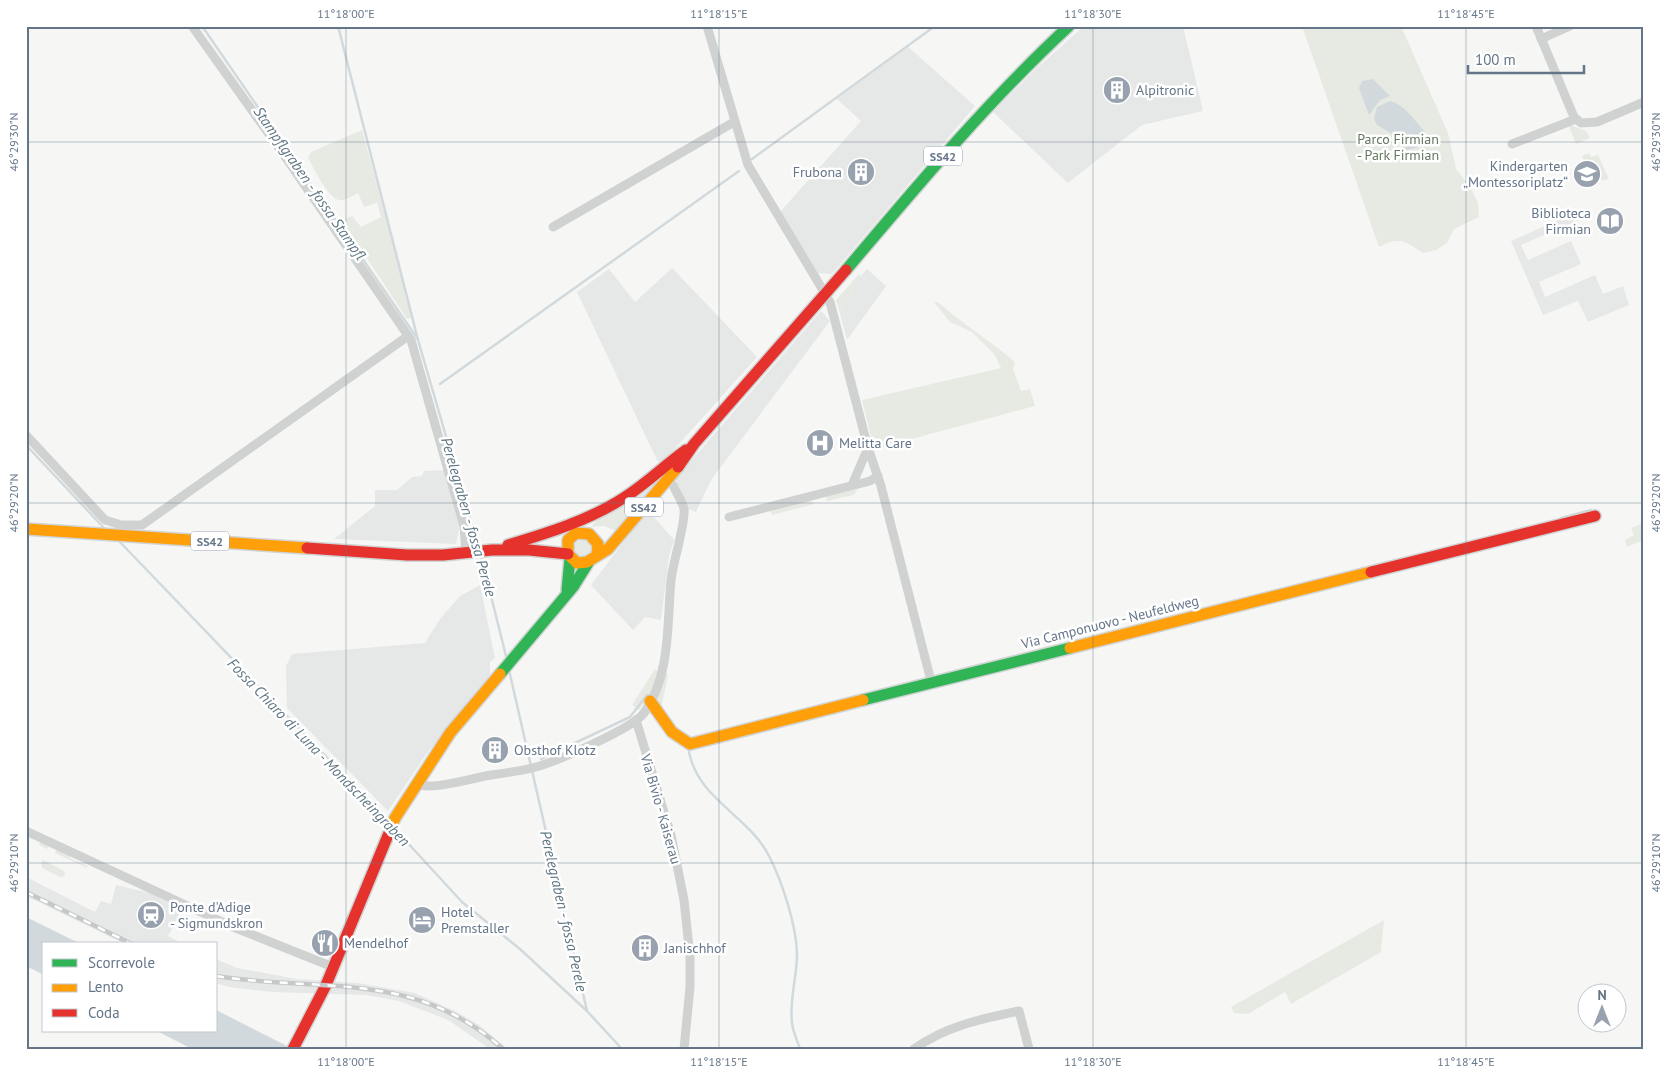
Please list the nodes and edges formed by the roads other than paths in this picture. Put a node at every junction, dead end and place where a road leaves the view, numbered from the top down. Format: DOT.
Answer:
graph roads {
  1 [pos="192,26"];
  2 [pos="707,26"];
  3 [pos="1069,26"];
  4 [pos="1536,26"];
  5 [pos="1570,26"];
  6 [pos="1541,39"];
  7 [pos="1644,102"];
  8 [pos="1576,119"];
  9 [pos="734,122"];
  10 [pos="1512,144"];
  11 [pos="553,227"];
  12 [pos="826,294"];
  13 [pos="408,336"];
  14 [pos="26,435"];
  15 [pos="694,444"];
  16 [pos="868,448"];
  17 [pos="878,476"];
  18 [pos="673,485"];
  19 [pos="852,485"];
  20 [pos="607,508"];
  21 [pos="729,516"];
  22 [pos="1595,516"];
  23 [pos="26,529"];
  24 [pos="583,532"];
  25 [pos="568,540"];
  26 [pos="494,549"];
  27 [pos="470,553"];
  28 [pos="569,556"];
  29 [pos="592,559"];
  30 [pos="564,598"];
  31 [pos="930,679"];
  32 [pos="650,702"];
  33 [pos="636,720"];
  34 [pos="416,784"];
  35 [pos="26,831"];
  36 [pos="333,967"];
  37 [pos="293,1049"];
  38 [pos="684,1049"];
  39 [pos="914,1049"];
  40 [pos="1029,1049"];
  1 -- 13 [label="street"];
  2 -- 9 [label="street"];
  3 -- 12 [label="main road, SS42"];
  4 -- 6 [label="street"];
  5 -- 6 [label="street"];
  6 -- 8 [label="street"];
  7 -- 8 [label="street"];
  8 -- 10 [label="street"];
  9 -- 11 [label="street"];
  9 -- 12 [label="street"];
  12 -- 15 [label="main road, SS42"];
  12 -- 16 [label="street"];
  13 -- 14 [label="street"];
  13 -- 27 [label="street"];
  15 -- 20 [label="main road, SS42"];
  15 -- 29 [label="main road, SS42"];
  16 -- 17 [label="street"];
  16 -- 19 [label="street"];
  17 -- 19 [label="street"];
  17 -- 31 [label="street"];
  18 -- 32 [label="street"];
  19 -- 21 [label="street"];
  20 -- 24 [label="main road, SS42"];
  20 -- 26 [label="main road, SS42"];
  22 -- 31 [label="main road, Via Camponuovo - Neufeldweg"];
  23 -- 27 [label="main road, SS42"];
  24 -- 25 [label="main road, SS42"];
  24 -- 29 [label="main road"];
  25 -- 26 [label="main road, SS42"];
  25 -- 28 [label="main road"];
  26 -- 27 [label="main road, SS42"];
  26 -- 28 [label="main road, SS42"];
  28 -- 29 [label="main road, SS42"];
  28 -- 30 [label="main road"];
  29 -- 30 [label="main road"];
  30 -- 34 [label="main road"];
  31 -- 32 [label="main road, Via Camponuovo - Neufeldweg"];
  32 -- 33 [label="street"];
  33 -- 34 [label="street"];
  33 -- 38 [label="street, Via Bivio - Kaiserau"];
  34 -- 36 [label="main road"];
  35 -- 36 [label="street"];
  36 -- 37 [label="main road"];
  39 -- 40 [label="street"];
}
